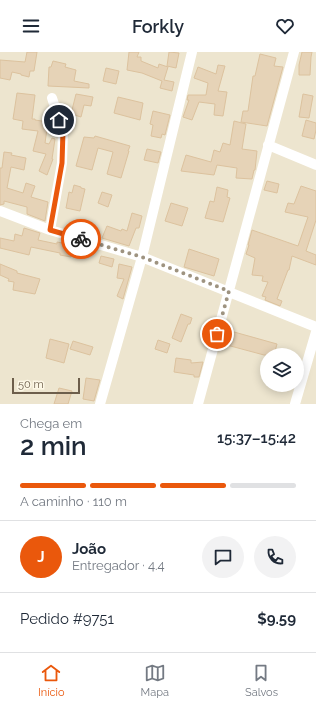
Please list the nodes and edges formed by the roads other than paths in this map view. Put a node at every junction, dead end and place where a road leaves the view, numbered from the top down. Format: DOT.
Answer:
graph roads {
  1 [pos="192,52"];
  2 [pos="294,52"];
  3 [pos="52,98"];
  4 [pos="268,145"];
  5 [pos="316,165"];
  6 [pos="0,211"];
  7 [pos="50,230"];
  8 [pos="142,257"];
  9 [pos="229,291"];
  10 [pos="316,327"];
  11 [pos="316,332"];
  12 [pos="100,404"];
  13 [pos="198,404"];
  14 [pos="296,404"];
  1 -- 8 [label="street"];
  2 -- 4 [label="street"];
  3 -- 7 [label="street"];
  4 -- 5 [label="street"];
  4 -- 9 [label="street"];
  6 -- 7 [label="street"];
  7 -- 8 [label="street"];
  8 -- 9 [label="street"];
  8 -- 12 [label="street"];
  9 -- 10 [label="street"];
  9 -- 13 [label="street"];
  11 -- 14 [label="street"];
}
